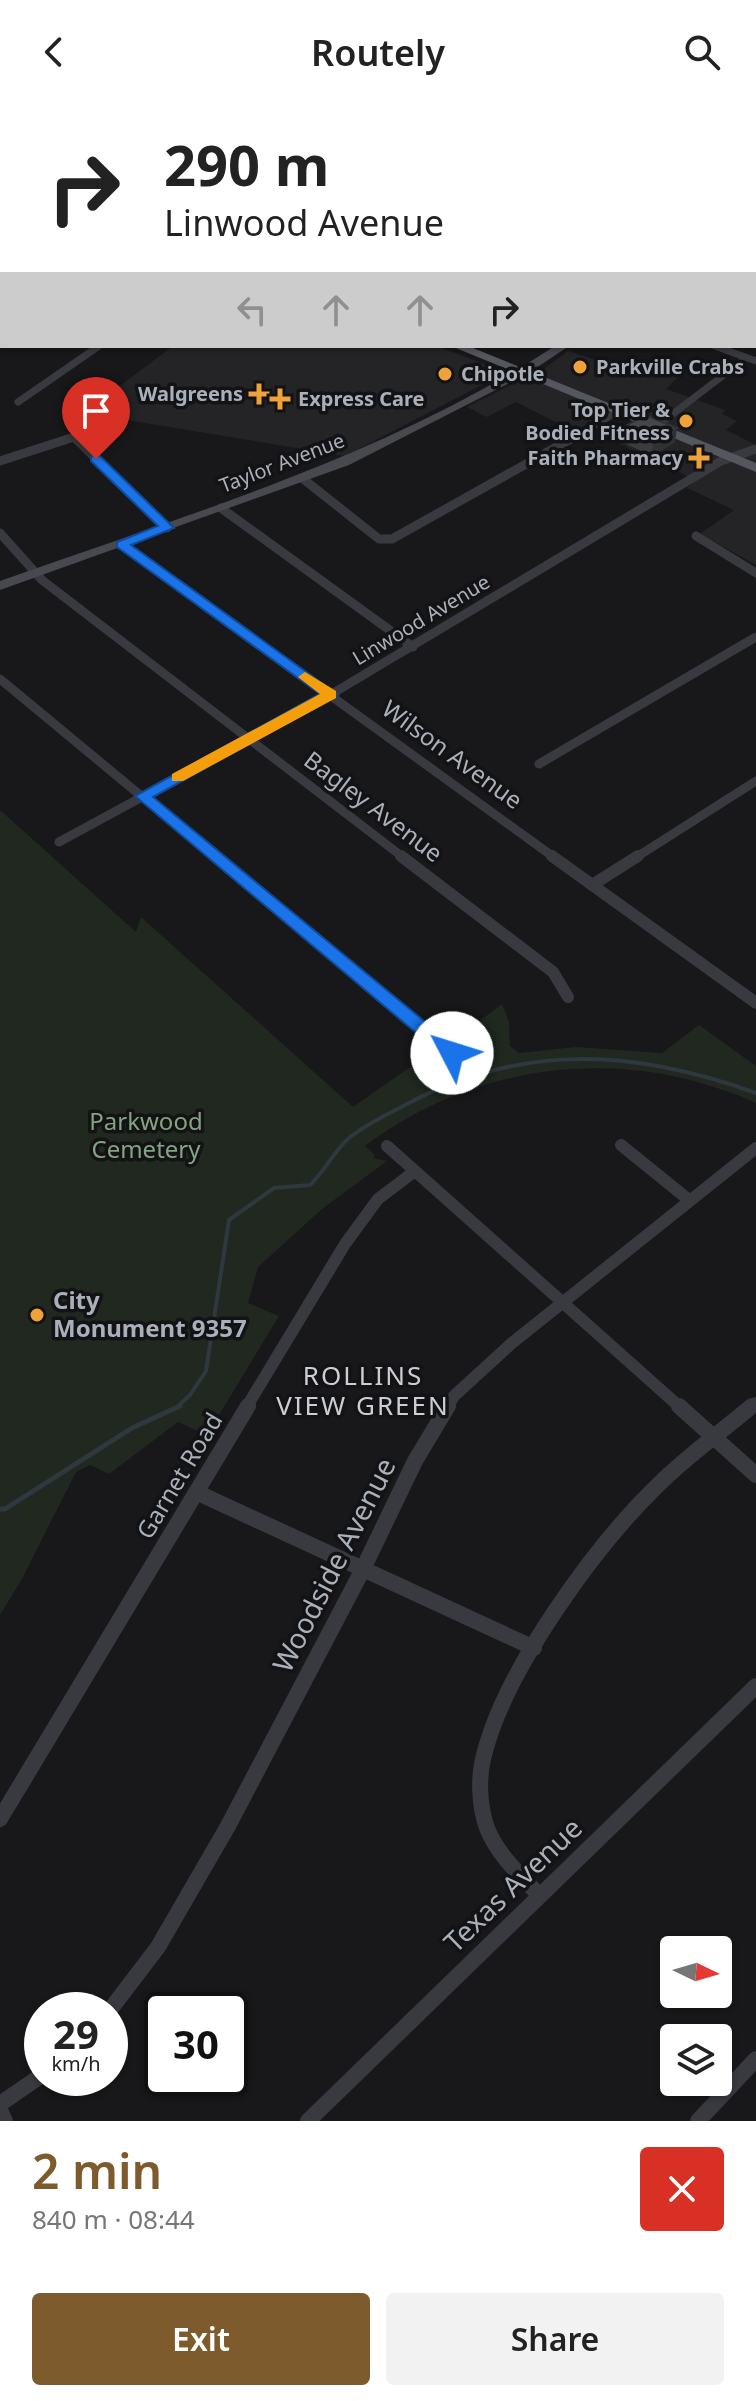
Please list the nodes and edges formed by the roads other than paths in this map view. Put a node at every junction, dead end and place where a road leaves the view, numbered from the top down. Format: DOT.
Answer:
graph roads {
  1 [pos="96,348"];
  2 [pos="462,348"];
  3 [pos="560,348"];
  4 [pos="720,348"];
  5 [pos="746,358"];
  6 [pos="756,361"];
  7 [pos="523,372"];
  8 [pos="18,402"];
  9 [pos="620,410"];
  10 [pos="90,418"];
  11 [pos="657,426"];
  12 [pos="74,437"];
  13 [pos="756,449"];
  14 [pos="732,458"];
  15 [pos="0,461"];
  16 [pos="756,468"];
  17 [pos="302,478"];
  18 [pos="221,508"];
  19 [pos="167,528"];
  20 [pos="0,533"];
  21 [pos="696,536"];
  22 [pos="121,544"];
  23 [pos="756,573"];
  24 [pos="37,574"];
  25 [pos="0,586"];
  26 [pos="756,637"];
  27 [pos="413,647"];
  28 [pos="0,679"];
  29 [pos="330,695"];
  30 [pos="248,739"];
  31 [pos="539,764"];
  32 [pos="756,781"];
  33 [pos="142,796"];
  34 [pos="59,842"];
  35 [pos="592,885"];
  36 [pos="568,997"];
  37 [pos="756,1003"];
  38 [pos="452,1053"];
  39 [pos="621,1145"];
  40 [pos="387,1146"];
  41 [pos="756,1148"];
  42 [pos="415,1171"];
  43 [pos="689,1200"];
  44 [pos="565,1302"];
  45 [pos="756,1403"];
  46 [pos="715,1438"];
  47 [pos="756,1475"];
  48 [pos="196,1492"];
  49 [pos="362,1571"];
  50 [pos="534,1648"];
  51 [pos="756,1686"];
  52 [pos="0,1819"];
  53 [pos="539,1895"];
  54 [pos="124,1992"];
  55 [pos="756,2059"];
  56 [pos="24,2087"];
  57 [pos="0,2104"];
  58 [pos="0,2110"];
  59 [pos="5,2121"];
  60 [pos="308,2121"];
  61 [pos="698,2121"];
  1 -- 8 [label="street"];
  2 -- 7 [label="main road"];
  3 -- 7 [label="main road, Taylor Avenue"];
  4 -- 5 [label="street"];
  5 -- 6 [label="street"];
  5 -- 11 [label="street"];
  7 -- 9 [label="main road"];
  7 -- 17 [label="main road, Taylor Avenue"];
  9 -- 11 [label="main road"];
  9 -- 17 [label="street"];
  10 -- 12 [label="street"];
  11 -- 14 [label="main road"];
  12 -- 15 [label="street"];
  12 -- 19 [label="street"];
  13 -- 14 [label="street, Linwood Avenue"];
  14 -- 16 [label="main road"];
  14 -- 27 [label="street, Linwood Avenue"];
  17 -- 18 [label="main road, Taylor Avenue"];
  18 -- 19 [label="main road, Taylor Avenue"];
  18 -- 27 [label="street"];
  19 -- 22 [label="main road, Taylor Avenue"];
  20 -- 24 [label="street, Bagley Avenue"];
  21 -- 23 [label="street"];
  22 -- 24 [label="main road, Taylor Avenue"];
  22 -- 29 [label="street, Wilson Avenue"];
  24 -- 25 [label="main road, Taylor Avenue"];
  24 -- 30 [label="street, Bagley Avenue"];
  26 -- 31 [label="street"];
  27 -- 29 [label="street, Linwood Avenue"];
  28 -- 33 [label="street"];
  29 -- 30 [label="street, Linwood Avenue"];
  29 -- 35 [label="street, Wilson Avenue"];
  30 -- 33 [label="street, Linwood Avenue"];
  30 -- 36 [label="street, Bagley Avenue"];
  32 -- 35 [label="street"];
  33 -- 34 [label="street, Linwood Avenue"];
  33 -- 38 [label="street"];
  35 -- 37 [label="street, Wilson Avenue"];
  39 -- 43 [label="street"];
  40 -- 42 [label="street"];
  41 -- 43 [label="street, Woodside Avenue"];
  42 -- 44 [label="street"];
  42 -- 48 [label="street, Garnet Road"];
  43 -- 44 [label="street, Woodside Avenue"];
  44 -- 46 [label="street"];
  44 -- 49 [label="street, Woodside Avenue"];
  45 -- 46 [label="street"];
  46 -- 47 [label="street"];
  46 -- 50 [label="street"];
  48 -- 49 [label="street"];
  48 -- 52 [label="street, Garnet Road"];
  49 -- 50 [label="street"];
  49 -- 54 [label="street, Woodside Avenue"];
  50 -- 53 [label="street"];
  51 -- 53 [label="street, Texas Avenue"];
  53 -- 60 [label="street, Texas Avenue"];
  55 -- 61 [label="street"];
  56 -- 57 [label="street"];
  58 -- 59 [label="street"];
}
